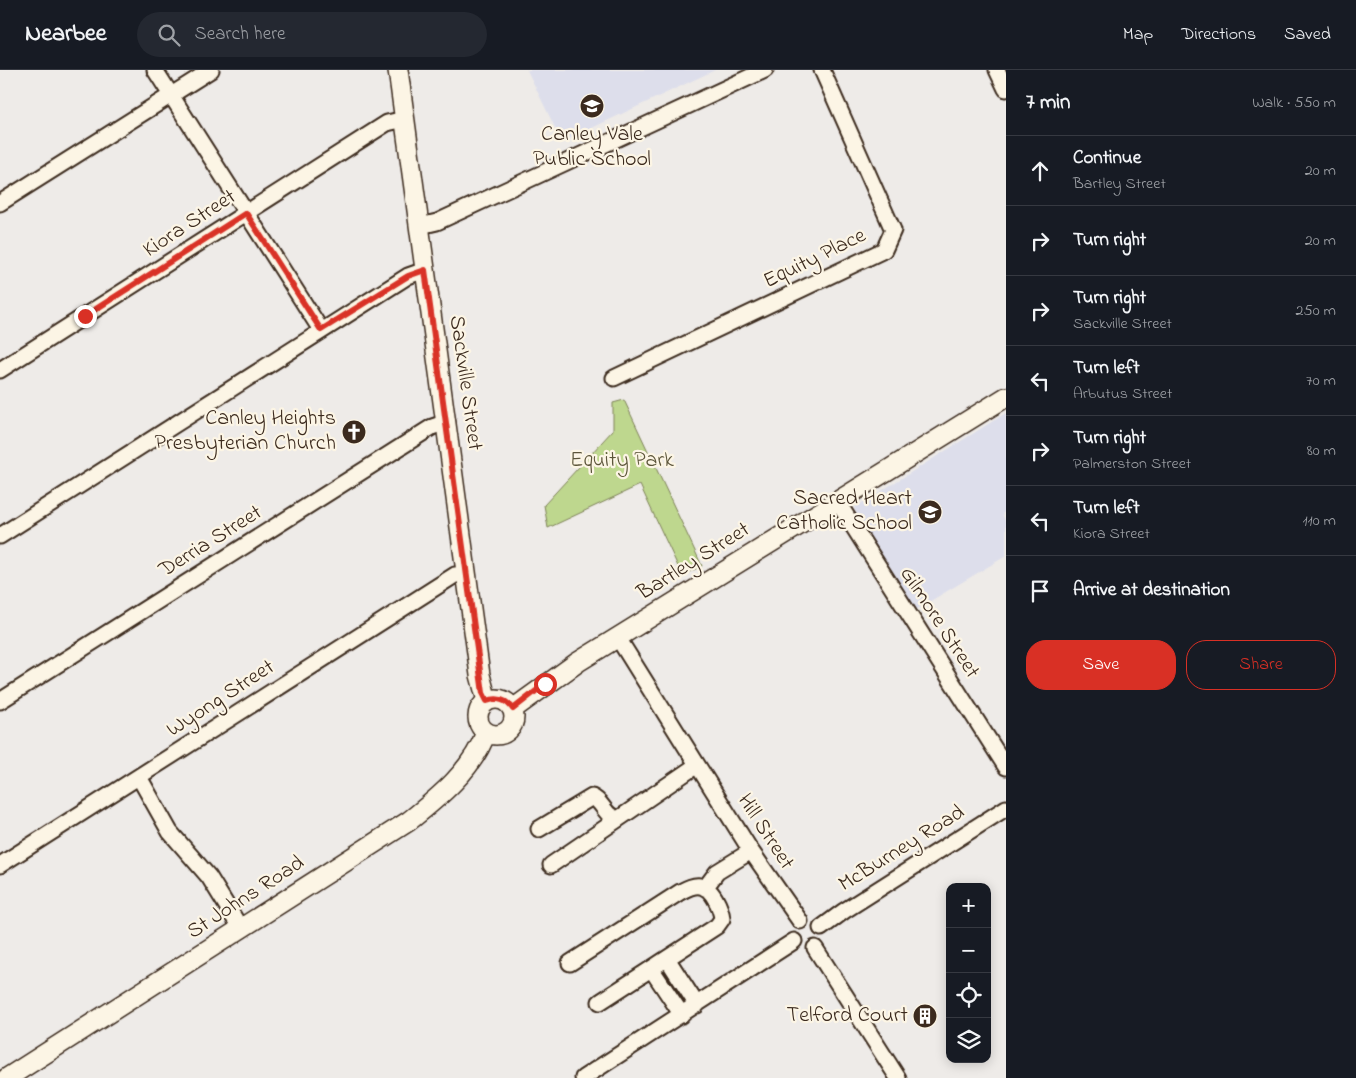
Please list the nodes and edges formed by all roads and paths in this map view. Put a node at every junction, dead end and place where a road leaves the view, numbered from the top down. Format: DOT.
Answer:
graph roads {
  1 [pos="154,70"];
  2 [pos="211,70"];
  3 [pos="398,70"];
  4 [pos="765,70"];
  5 [pos="822,70"];
  6 [pos="997,70"];
  7 [pos="1006,89"];
  8 [pos="171,95"];
  9 [pos="405,119"];
  10 [pos="2,198"];
  11 [pos="246,213"];
  12 [pos="420,226"];
  13 [pos="425,270"];
  14 [pos="321,330"];
  15 [pos="0,370"];
  16 [pos="614,378"];
  17 [pos="1006,397"];
  18 [pos="447,422"];
  19 [pos="837,501"];
  20 [pos="0,536"];
  21 [pos="467,574"];
  22 [pos="618,638"];
  23 [pos="0,701"];
  24 [pos="487,701"];
  25 [pos="513,709"];
  26 [pos="486,732"];
  27 [pos="697,765"];
  28 [pos="1006,767"];
  29 [pos="139,777"];
  30 [pos="1006,808"];
  31 [pos="618,818"];
  32 [pos="539,829"];
  33 [pos="751,851"];
  34 [pos="0,865"];
  35 [pos="551,865"];
  36 [pos="705,888"];
  37 [pos="800,921"];
  38 [pos="821,928"];
  39 [pos="241,929"];
  40 [pos="794,942"];
  41 [pos="815,948"];
  42 [pos="668,960"];
  43 [pos="570,963"];
  44 [pos="652,970"];
  45 [pos="600,1002"];
  46 [pos="698,1005"];
  47 [pos="682,1015"];
  48 [pos="7,1078"];
  49 [pos="583,1078"];
  50 [pos="898,1078"];
  1 -- 8 [label="street"];
  2 -- 8 [label="street"];
  3 -- 9 [label="main road, Sackville Street"];
  4 -- 12 [label="street"];
  5 -- 16 [label="street, Equity Place"];
  6 -- 7 [label="street"];
  8 -- 10 [label="street"];
  8 -- 11 [label="street"];
  9 -- 11 [label="street, Kiora Street"];
  9 -- 12 [label="main road, Sackville Street"];
  11 -- 14 [label="street"];
  11 -- 15 [label="street, Kiora Street"];
  12 -- 13 [label="main road, Sackville Street"];
  13 -- 14 [label="street"];
  13 -- 18 [label="main road, Sackville Street"];
  14 -- 20 [label="street"];
  17 -- 19 [label="main road, Bartley Street"];
  18 -- 21 [label="main road, Sackville Street"];
  18 -- 23 [label="street, Derria Street"];
  19 -- 22 [label="main road, Bartley Street"];
  19 -- 28 [label="street, Gilmore Street"];
  21 -- 24 [label="main road, Sackville Street"];
  21 -- 29 [label="street, Wyong Street"];
  22 -- 25 [label="main road, Bartley Street"];
  22 -- 27 [label="street, Hill Street"];
  24 -- 25 [label="main road"];
  24 -- 26 [label="main road"];
  25 -- 26 [label="main road"];
  26 -- 39 [label="main road, St Johns Road"];
  27 -- 31 [label="street"];
  27 -- 33 [label="street, Hill Street"];
  29 -- 34 [label="street, Wyong Street"];
  29 -- 39 [label="street"];
  30 -- 38 [label="street, McBurney Road"];
  31 -- 32 [label="street"];
  31 -- 35 [label="street"];
  33 -- 36 [label="street"];
  33 -- 37 [label="street, Hill Street"];
  36 -- 42 [label="street"];
  36 -- 43 [label="street"];
  37 -- 38 [label="street"];
  37 -- 40 [label="street"];
  38 -- 41 [label="street"];
  39 -- 48 [label="main road, St Johns Road"];
  40 -- 41 [label="street"];
  40 -- 46 [label="street"];
  41 -- 50 [label="street"];
  42 -- 44 [label="street"];
  42 -- 46 [label="street"];
  44 -- 45 [label="street"];
  44 -- 47 [label="street"];
  46 -- 47 [label="street"];
  47 -- 49 [label="street"];
}
